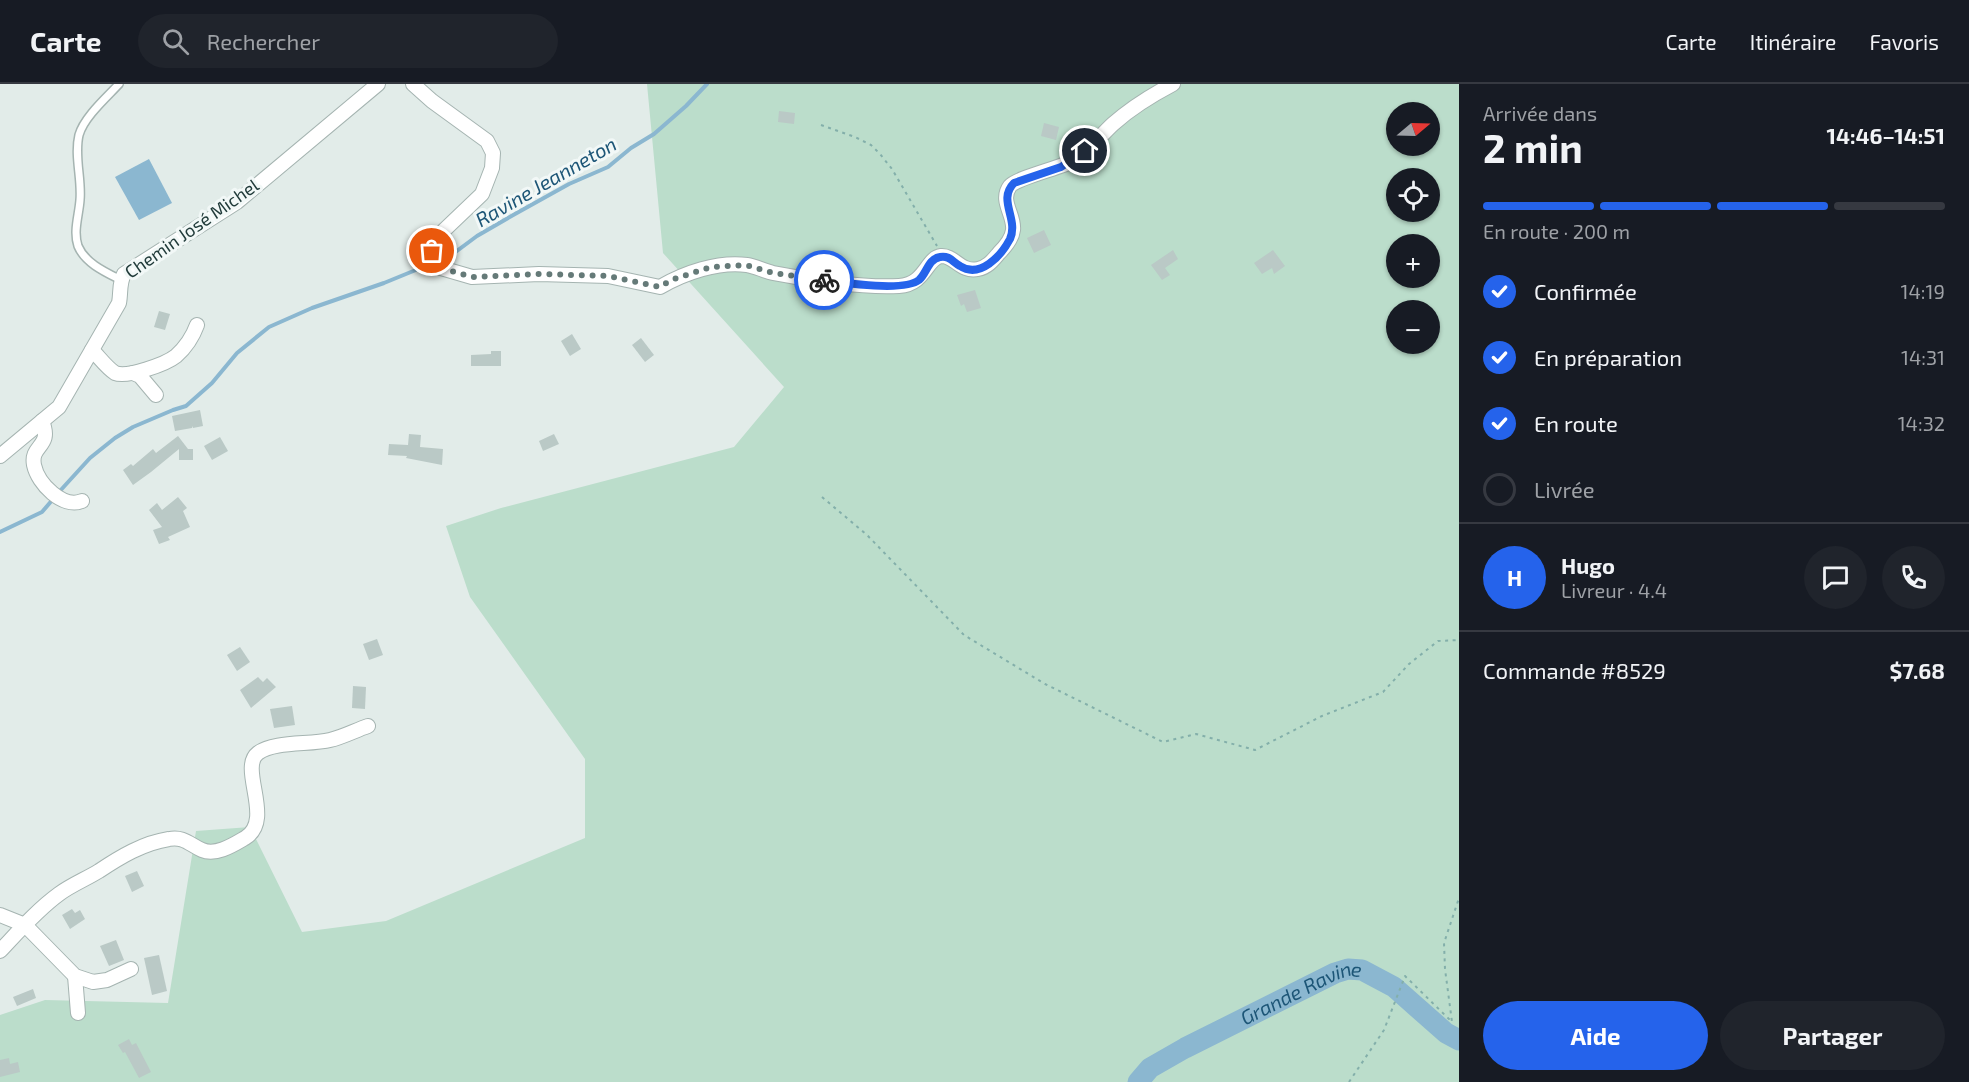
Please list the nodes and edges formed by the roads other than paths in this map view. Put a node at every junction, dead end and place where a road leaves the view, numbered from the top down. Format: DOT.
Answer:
graph roads {
  1 [pos="119,84"];
  2 [pos="378,84"];
  3 [pos="413,84"];
  4 [pos="1173,84"];
  5 [pos="120,280"];
  6 [pos="197,325"];
  7 [pos="92,350"];
  8 [pos="133,373"];
  9 [pos="156,394"];
  10 [pos="42,421"];
  11 [pos="0,456"];
  12 [pos="82,501"];
  13 [pos="369,726"];
  14 [pos="0,915"];
  15 [pos="25,925"];
  16 [pos="0,951"];
  17 [pos="131,969"];
  18 [pos="75,976"];
  19 [pos="78,1013"];
  1 -- 5 [label="lane"];
  2 -- 5 [label="street, Chemin José Michel"];
  3 -- 4 [label="street"];
  5 -- 7 [label="street, Chemin José Michel"];
  6 -- 8 [label="street"];
  7 -- 8 [label="street"];
  7 -- 10 [label="street, Chemin José Michel"];
  8 -- 9 [label="street"];
  10 -- 11 [label="street, Chemin José Michel"];
  10 -- 12 [label="street"];
  13 -- 15 [label="street"];
  14 -- 15 [label="street"];
  15 -- 16 [label="street"];
  15 -- 18 [label="street"];
  17 -- 18 [label="street"];
  18 -- 19 [label="street"];
}
